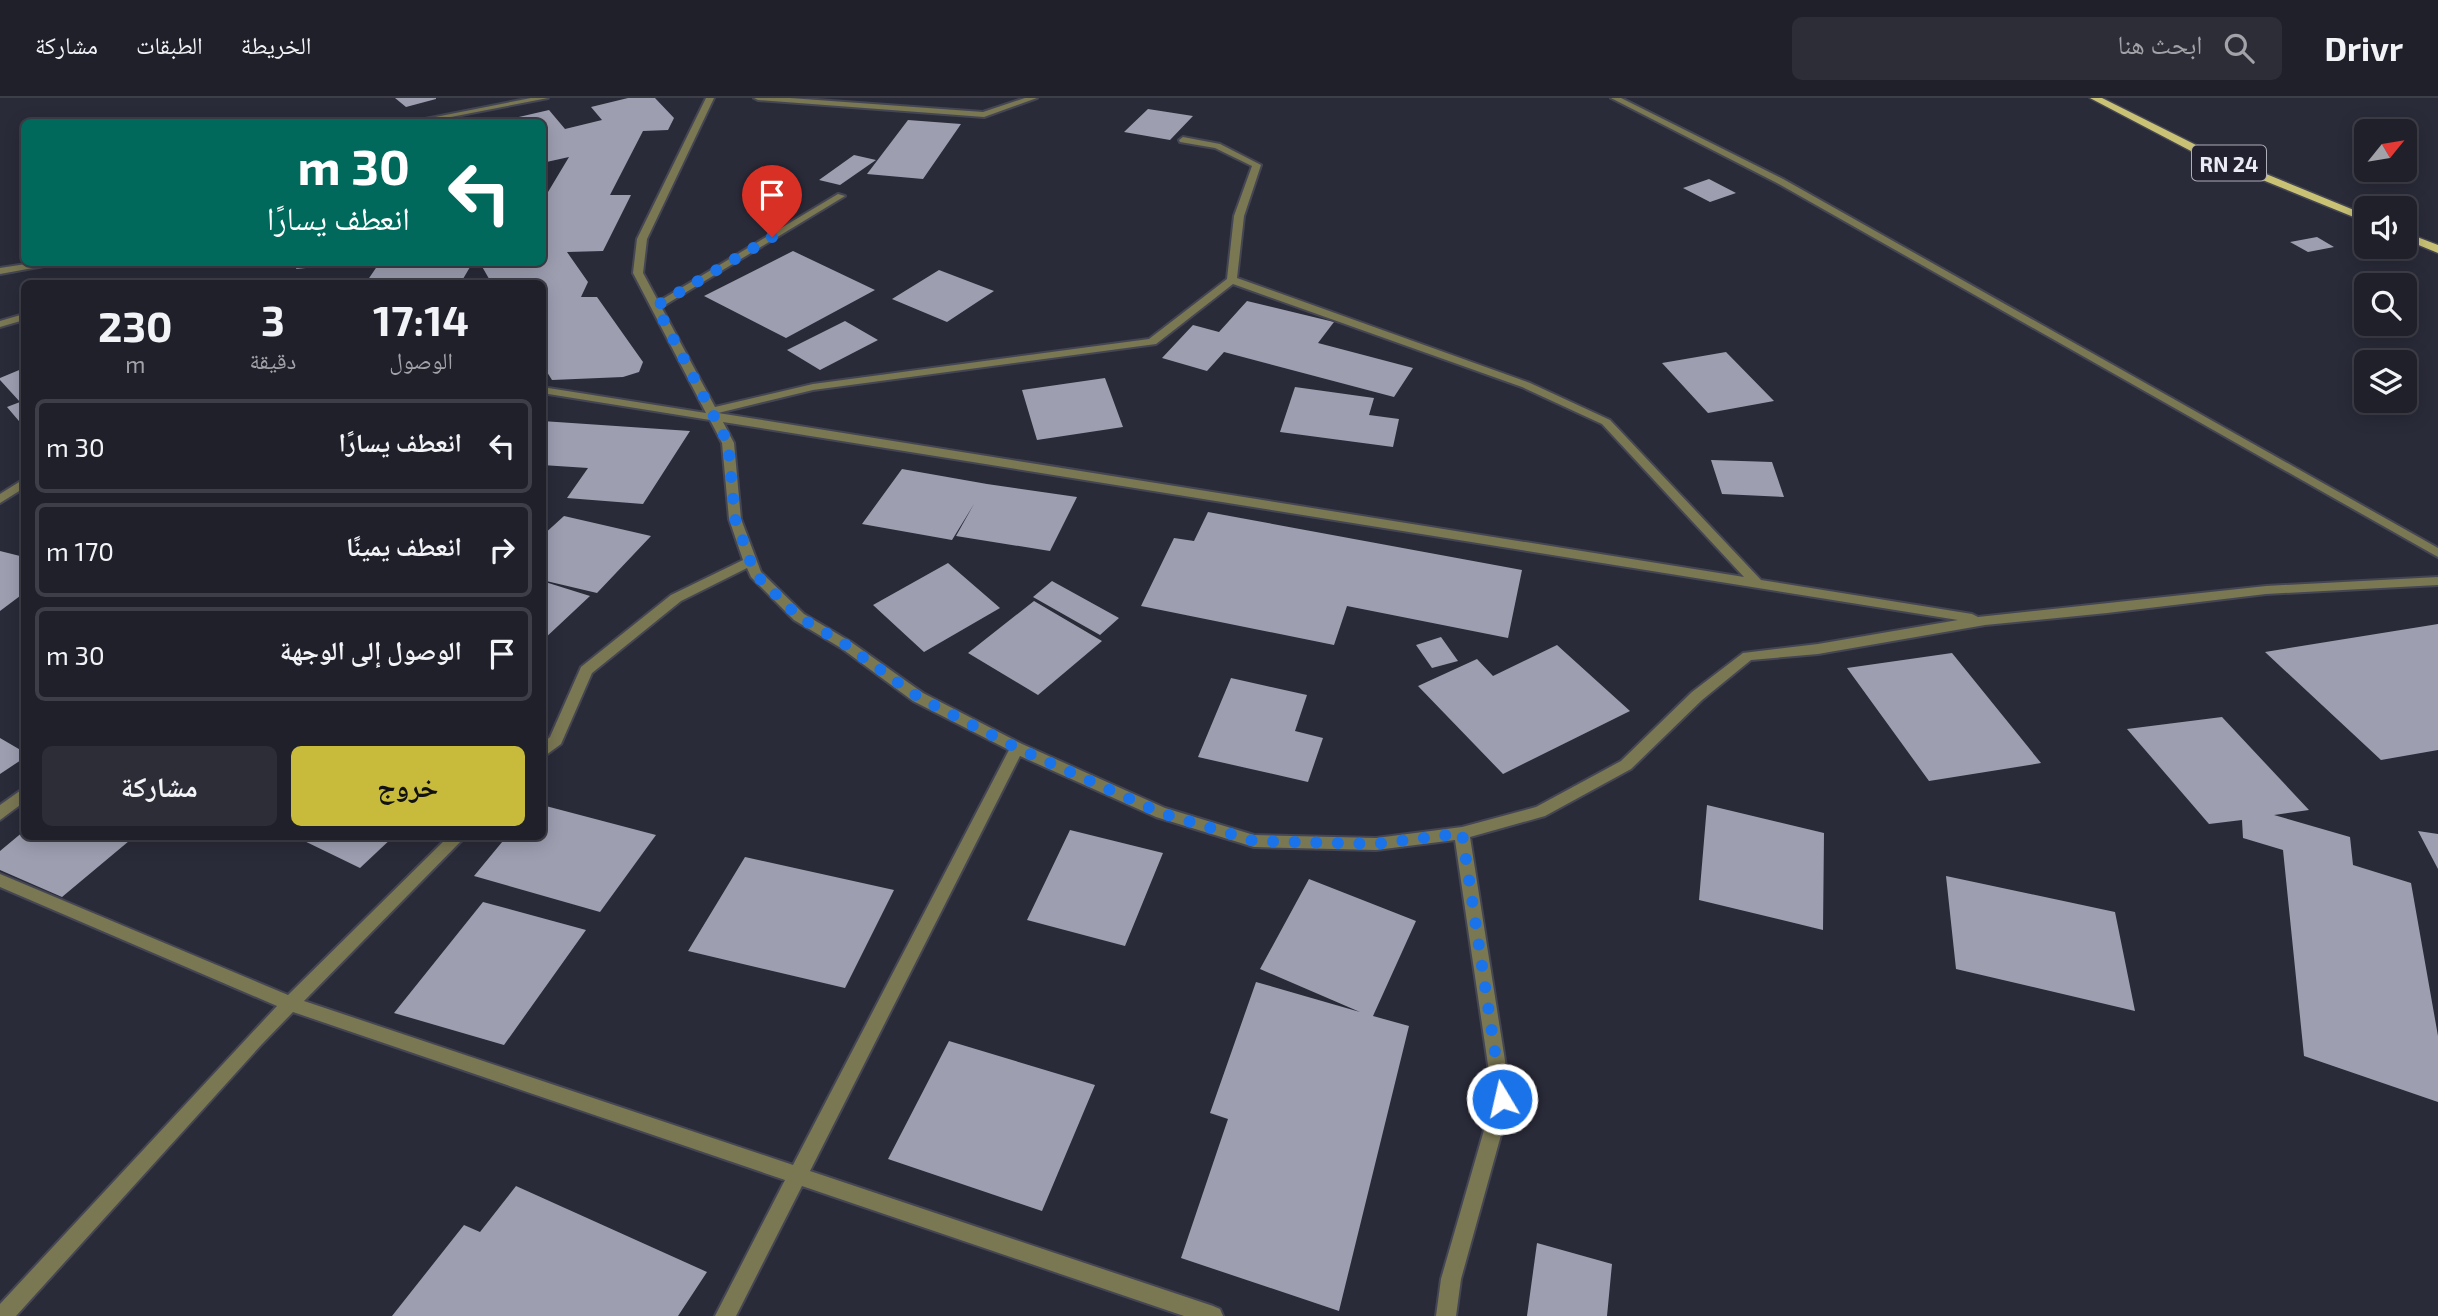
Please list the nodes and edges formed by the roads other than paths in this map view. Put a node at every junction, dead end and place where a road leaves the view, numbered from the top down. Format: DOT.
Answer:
graph roads {
  1 [pos="544,98"];
  2 [pos="710,98"];
  3 [pos="758,98"];
  4 [pos="1033,98"];
  5 [pos="1615,98"];
  6 [pos="2095,98"];
  7 [pos="430,119"];
  8 [pos="1183,140"];
  9 [pos="841,195"];
  10 [pos="2354,214"];
  11 [pos="2417,240"];
  12 [pos="2438,249"];
  13 [pos="34,266"];
  14 [pos="0,271"];
  15 [pos="1232,280"];
  16 [pos="656,306"];
  17 [pos="21,318"];
  18 [pos="0,324"];
  19 [pos="546,391"];
  20 [pos="714,415"];
  21 [pos="21,485"];
  22 [pos="0,499"];
  23 [pos="2438,553"];
  24 [pos="751,561"];
  25 [pos="2438,581"];
  26 [pos="1758,585"];
  27 [pos="1985,620"];
  28 [pos="1017,748"];
  29 [pos="546,749"];
  30 [pos="21,796"];
  31 [pos="0,814"];
  32 [pos="1462,833"];
  33 [pos="455,840"];
  34 [pos="0,880"];
  35 [pos="291,1004"];
  36 [pos="796,1177"];
  37 [pos="3,1316"];
  38 [pos="725,1316"];
  39 [pos="1213,1316"];
  40 [pos="1447,1316"];
  1 -- 7 [label="street"];
  2 -- 16 [label="street"];
  3 -- 4 [label="street"];
  5 -- 23 [label="street"];
  6 -- 10 [label="main road, RN 24"];
  8 -- 15 [label="street"];
  9 -- 16 [label="street"];
  11 -- 12 [label="main road"];
  13 -- 14 [label="street"];
  15 -- 20 [label="street"];
  15 -- 26 [label="street"];
  16 -- 20 [label="street"];
  17 -- 18 [label="street"];
  19 -- 20 [label="street"];
  20 -- 24 [label="street"];
  20 -- 26 [label="street"];
  21 -- 22 [label="street"];
  24 -- 28 [label="street"];
  24 -- 29 [label="street"];
  25 -- 27 [label="street"];
  26 -- 27 [label="street"];
  27 -- 32 [label="street"];
  28 -- 32 [label="street"];
  28 -- 36 [label="street"];
  30 -- 31 [label="street"];
  32 -- 40 [label="street"];
  33 -- 35 [label="street"];
  34 -- 35 [label="street"];
  35 -- 36 [label="street"];
  35 -- 37 [label="street"];
  36 -- 38 [label="street"];
  36 -- 39 [label="street"];
}
